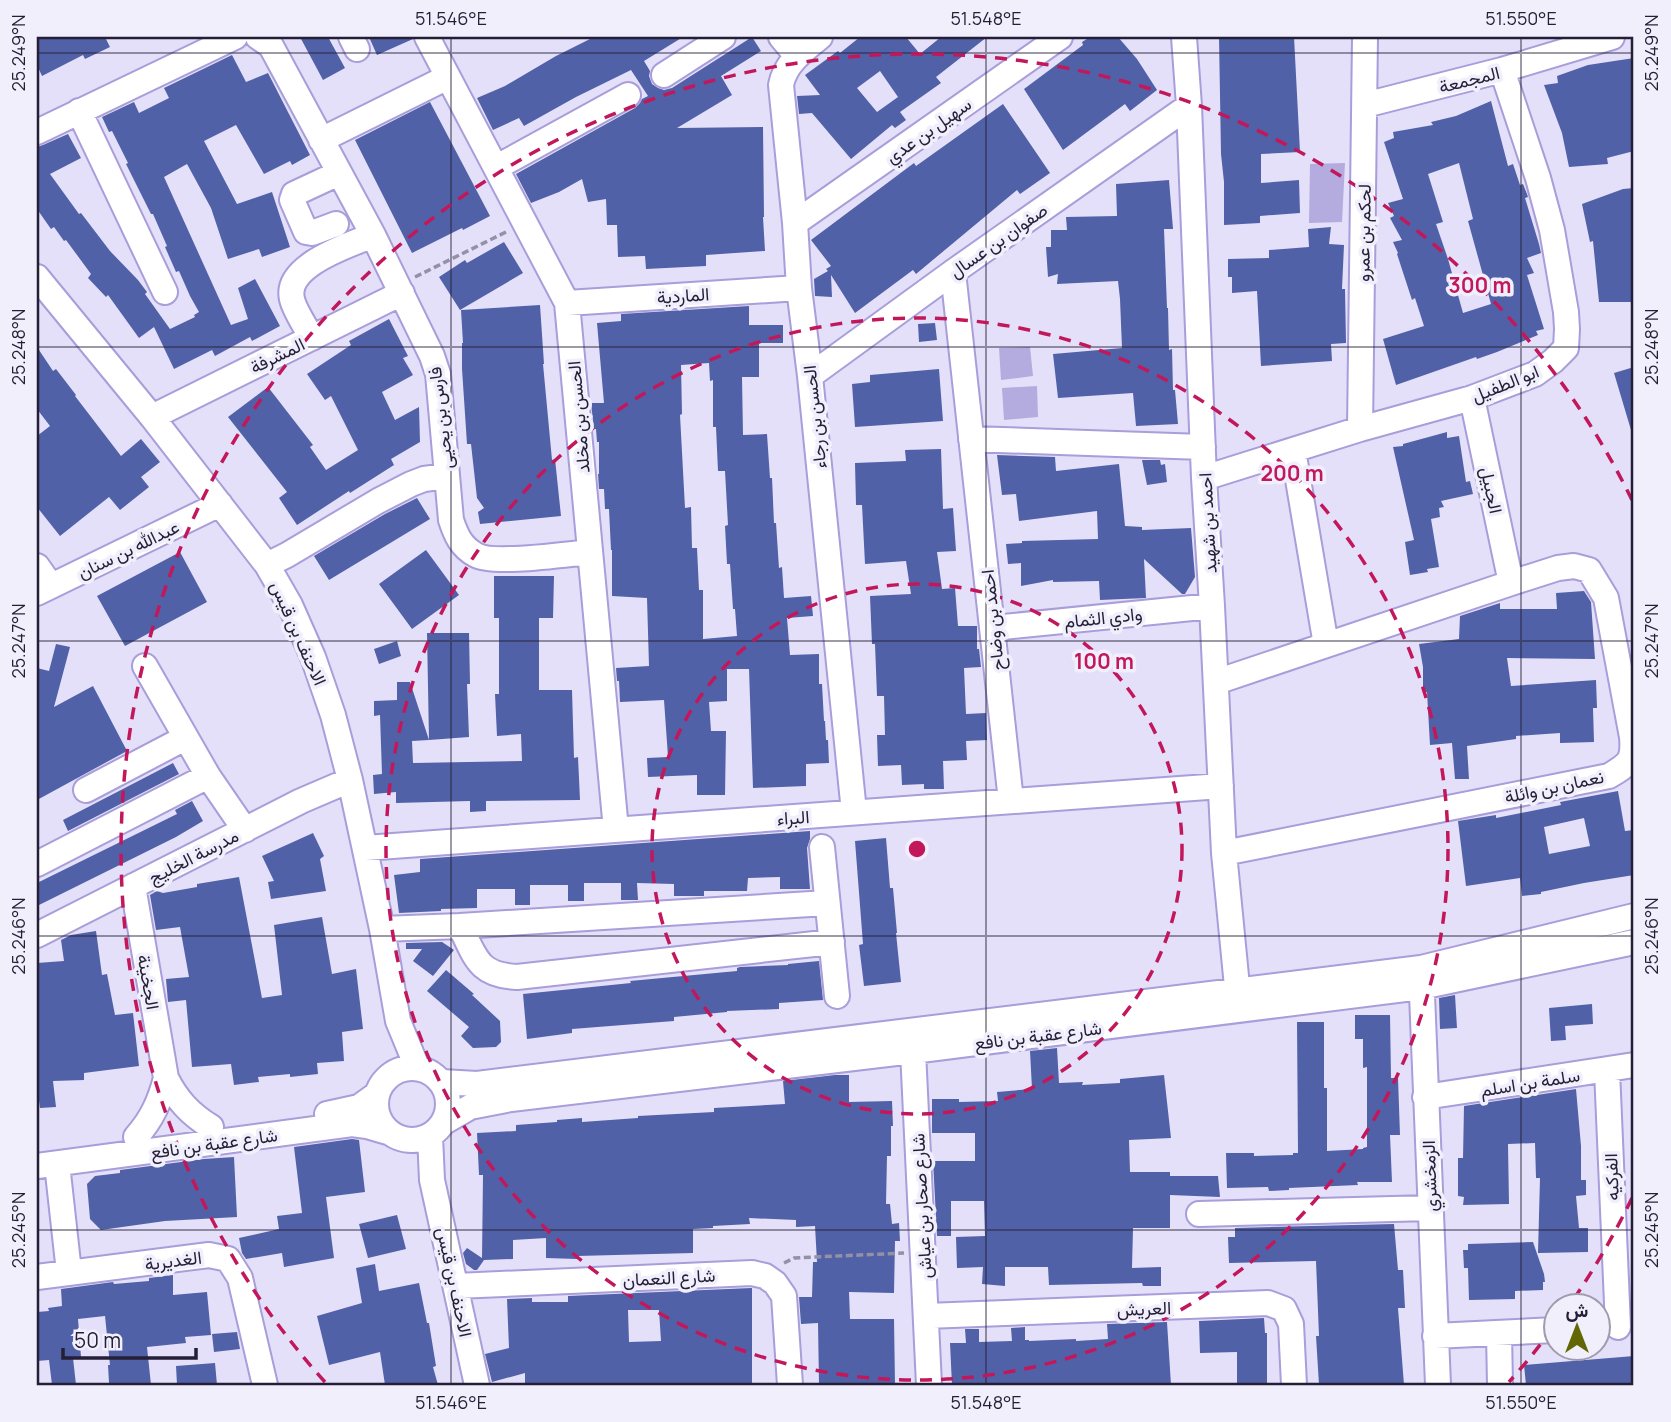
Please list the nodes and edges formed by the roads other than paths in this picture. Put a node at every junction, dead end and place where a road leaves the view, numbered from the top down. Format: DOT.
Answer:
graph roads {
  1 [pos="235,37"];
  2 [pos="258,37"];
  3 [pos="428,37"];
  4 [pos="723,37"];
  5 [pos="781,37"];
  6 [pos="821,37"];
  7 [pos="1060,37"];
  8 [pos="1184,37"];
  9 [pos="1365,37"];
  10 [pos="1612,37"];
  11 [pos="797,56"];
  12 [pos="1502,70"];
  13 [pos="664,75"];
  14 [pos="448,77"];
  15 [pos="628,95"];
  16 [pos="1365,105"];
  17 [pos="1189,106"];
  18 [pos="79,111"];
  19 [pos="37,132"];
  20 [pos="321,140"];
  21 [pos="497,167"];
  22 [pos="339,173"];
  23 [pos="795,223"];
  24 [pos="336,224"];
  25 [pos="373,235"];
  26 [pos="953,272"];
  27 [pos="40,287"];
  28 [pos="799,288"];
  29 [pos="400,289"];
  30 [pos="165,292"];
  31 [pos="567,303"];
  32 [pos="312,338"];
  33 [pos="810,376"];
  34 [pos="1472,398"];
  35 [pos="152,417"];
  36 [pos="1360,429"];
  37 [pos="971,439"];
  38 [pos="1203,447"];
  39 [pos="1293,450"];
  40 [pos="447,476"];
  41 [pos="1204,478"];
  42 [pos="219,504"];
  43 [pos="590,552"];
  44 [pos="267,565"];
  45 [pos="41,582"];
  46 [pos="1511,583"];
  47 [pos="1212,606"];
  48 [pos="993,628"];
  49 [pos="1326,645"];
  50 [pos="145,666"];
  51 [pos="1216,682"];
  52 [pos="185,738"];
  53 [pos="1633,760"];
  54 [pos="208,776"];
  55 [pos="350,780"];
  56 [pos="1221,786"];
  57 [pos="86,790"];
  58 [pos="1011,801"];
  59 [pos="854,812"];
  60 [pos="245,830"];
  61 [pos="616,830"];
  62 [pos="822,847"];
  63 [pos="365,848"];
  64 [pos="1224,853"];
  65 [pos="37,864"];
  66 [pos="133,886"];
  67 [pos="827,903"];
  68 [pos="1634,916"];
  69 [pos="460,926"];
  70 [pos="382,929"];
  71 [pos="37,935"];
  72 [pos="832,942"];
  73 [pos="1634,942"];
  74 [pos="1421,977"];
  75 [pos="837,996"];
  76 [pos="1239,1000"];
  77 [pos="917,1040"];
  78 [pos="1634,1065"];
  79 [pos="407,1069"];
  80 [pos="1607,1070"];
  81 [pos="166,1078"];
  82 [pos="442,1082"];
  83 [pos="377,1094"];
  84 [pos="1425,1097"];
  85 [pos="211,1127"];
  86 [pos="419,1133"];
  87 [pos="136,1137"];
  88 [pos="37,1149"];
  89 [pos="47,1165"];
  90 [pos="1430,1208"];
  91 [pos="1199,1214"];
  92 [pos="69,1272"];
  93 [pos="37,1277"];
  94 [pos="456,1286"];
  95 [pos="926,1316"];
  96 [pos="1616,1327"];
  97 [pos="1542,1331"];
  98 [pos="1499,1333"];
  99 [pos="1435,1336"];
  100 [pos="265,1385"];
  101 [pos="477,1385"];
  102 [pos="790,1385"];
  103 [pos="929,1385"];
  104 [pos="1294,1385"];
  105 [pos="1438,1385"];
  106 [pos="1500,1385"];
  1 -- 18 [label="street"];
  2 -- 20 [label="street, فارس بن يحيى"];
  3 -- 14 [label="street, الحسن بن مخلد"];
  4 -- 13 [label="street"];
  5 -- 11 [label="street"];
  6 -- 11 [label="street, الحسن بن رجاء"];
  7 -- 23 [label="street, سهيل بن عدي"];
  8 -- 17 [label="street, احمد بن شهيد"];
  9 -- 16 [label="street, لحكم بن عمرو"];
  10 -- 12 [label="street, المجمعة"];
  11 -- 23 [label="street, الحسن بن رجاء"];
  12 -- 16 [label="street, المجمعة"];
  12 -- 34 [label="street, ابو الطفيل"];
  14 -- 20 [label="street"];
  14 -- 21 [label="street, الحسن بن مخلد"];
  15 -- 21 [label="street"];
  16 -- 36 [label="street, لحكم بن عمرو"];
  17 -- 26 [label="street, صفوان بن عسال"];
  17 -- 38 [label="street, احمد بن شهيد"];
  18 -- 19 [label="street"];
  18 -- 30 [label="street"];
  20 -- 22 [label="street, فارس بن يحيى"];
  21 -- 31 [label="street, الحسن بن مخلد"];
  22 -- 24 [label="street"];
  22 -- 25 [label="street, فارس بن يحيى"];
  23 -- 28 [label="street, الحسن بن رجاء"];
  25 -- 29 [label="street, فارس بن يحيى"];
  25 -- 32 [label="street"];
  26 -- 33 [label="street, صفوان بن عسال"];
  26 -- 37 [label="street, احمد بن وضاح"];
  27 -- 35 [label="street, الاحنف بن قيس"];
  28 -- 31 [label="street, الماردية"];
  28 -- 33 [label="street, الحسن بن رجاء"];
  29 -- 32 [label="street, المشرفة"];
  29 -- 40 [label="street, فارس بن يحيى"];
  31 -- 43 [label="street, الحسن بن مخلد"];
  32 -- 35 [label="street, المشرفة"];
  33 -- 59 [label="street, الحسن بن رجاء"];
  34 -- 36 [label="street, ابو الطفيل"];
  34 -- 46 [label="street, الجبيل"];
  35 -- 42 [label="street, الاحنف بن قيس"];
  36 -- 39 [label="street, ابو الطفيل"];
  37 -- 38 [label="street"];
  37 -- 48 [label="street, احمد بن وضاح"];
  38 -- 41 [label="street, احمد بن شهيد"];
  39 -- 41 [label="street, ابو الطفيل"];
  39 -- 49 [label="street"];
  40 -- 43 [label="street, فارس بن يحيى"];
  40 -- 44 [label="street"];
  41 -- 47 [label="street, احمد بن شهيد"];
  42 -- 44 [label="street, الاحنف بن قيس"];
  42 -- 45 [label="street, عبدالله بن سنان"];
  43 -- 61 [label="street, الحسن بن مخلد"];
  44 -- 55 [label="street, الاحنف بن قيس"];
  46 -- 49 [label="street, نعمان بن وائلة"];
  46 -- 53 [label="street, نعمان بن وائلة"];
  47 -- 48 [label="street, وادي الثمام"];
  47 -- 51 [label="street, احمد بن شهيد"];
  48 -- 58 [label="street, احمد بن وضاح"];
  49 -- 51 [label="street, نعمان بن وائلة"];
  50 -- 52 [label="street"];
  51 -- 56 [label="street, احمد بن شهيد"];
  52 -- 54 [label="street"];
  52 -- 57 [label="street"];
  53 -- 64 [label="street, نعمان بن وائلة"];
  54 -- 60 [label="street"];
  54 -- 65 [label="street"];
  55 -- 60 [label="street, مدرسة الخليج"];
  55 -- 63 [label="street, الاحنف بن قيس"];
  56 -- 58 [label="street, البراء"];
  56 -- 64 [label="street, احمد بن شهيد"];
  58 -- 59 [label="street, البراء"];
  59 -- 61 [label="street, البراء"];
  60 -- 66 [label="street, مدرسة الخليج"];
  61 -- 63 [label="street, البراء"];
  62 -- 67 [label="street"];
  63 -- 70 [label="street, الاحنف بن قيس"];
  64 -- 76 [label="street, احمد بن شهيد"];
  66 -- 71 [label="street, مدرسة الخليج"];
  66 -- 81 [label="street, الجخينة"];
  67 -- 69 [label="street"];
  67 -- 72 [label="street"];
  68 -- 74 [label="street, شارع عقبة بن نافع"];
  69 -- 70 [label="street"];
  69 -- 72 [label="street"];
  70 -- 79 [label="street, الاحنف بن قيس"];
  72 -- 75 [label="street"];
  73 -- 74 [label="street, شارع عقبة بن نافع"];
  74 -- 76 [label="street, شارع عقبة بن نافع"];
  74 -- 84 [label="street, الزمخشري"];
  76 -- 77 [label="street, شارع عقبة بن نافع"];
  77 -- 82 [label="street, شارع عقبة بن نافع"];
  77 -- 86 [label="street, شارع عقبة بن نافع"];
  77 -- 95 [label="street, شارع صحار بن عياش"];
  78 -- 80 [label="street, سلمة بن اسلم"];
  79 -- 82 [label="street"];
  79 -- 83 [label="street"];
  80 -- 84 [label="street, سلمة بن اسلم"];
  80 -- 96 [label="street, الفركيه"];
  81 -- 85 [label="street, الجخينة"];
  81 -- 87 [label="street, الجخينة"];
  82 -- 86 [label="street"];
  83 -- 85 [label="street, شارع عقبة بن نافع"];
  83 -- 86 [label="street"];
  84 -- 90 [label="street, الزمخشري"];
  85 -- 87 [label="street, شارع عقبة بن نافع"];
  86 -- 89 [label="street, شارع عقبة بن نافع"];
  86 -- 94 [label="street, الاحنف بن قيس"];
  87 -- 88 [label="street, شارع عقبة بن نافع"];
  89 -- 92 [label="street"];
  90 -- 91 [label="street"];
  90 -- 99 [label="street, الزمخشري"];
  92 -- 93 [label="street, الغديرية"];
  92 -- 100 [label="street, الغديرية"];
  94 -- 101 [label="street, الاحنف بن قيس"];
  94 -- 102 [label="street, شارع النعمان"];
  95 -- 103 [label="street, شارع صحار بن عياش"];
  95 -- 104 [label="street, العريش"];
  97 -- 98 [label="street"];
  98 -- 99 [label="street"];
  98 -- 106 [label="street"];
  99 -- 105 [label="street, الزمخشري"];
}
